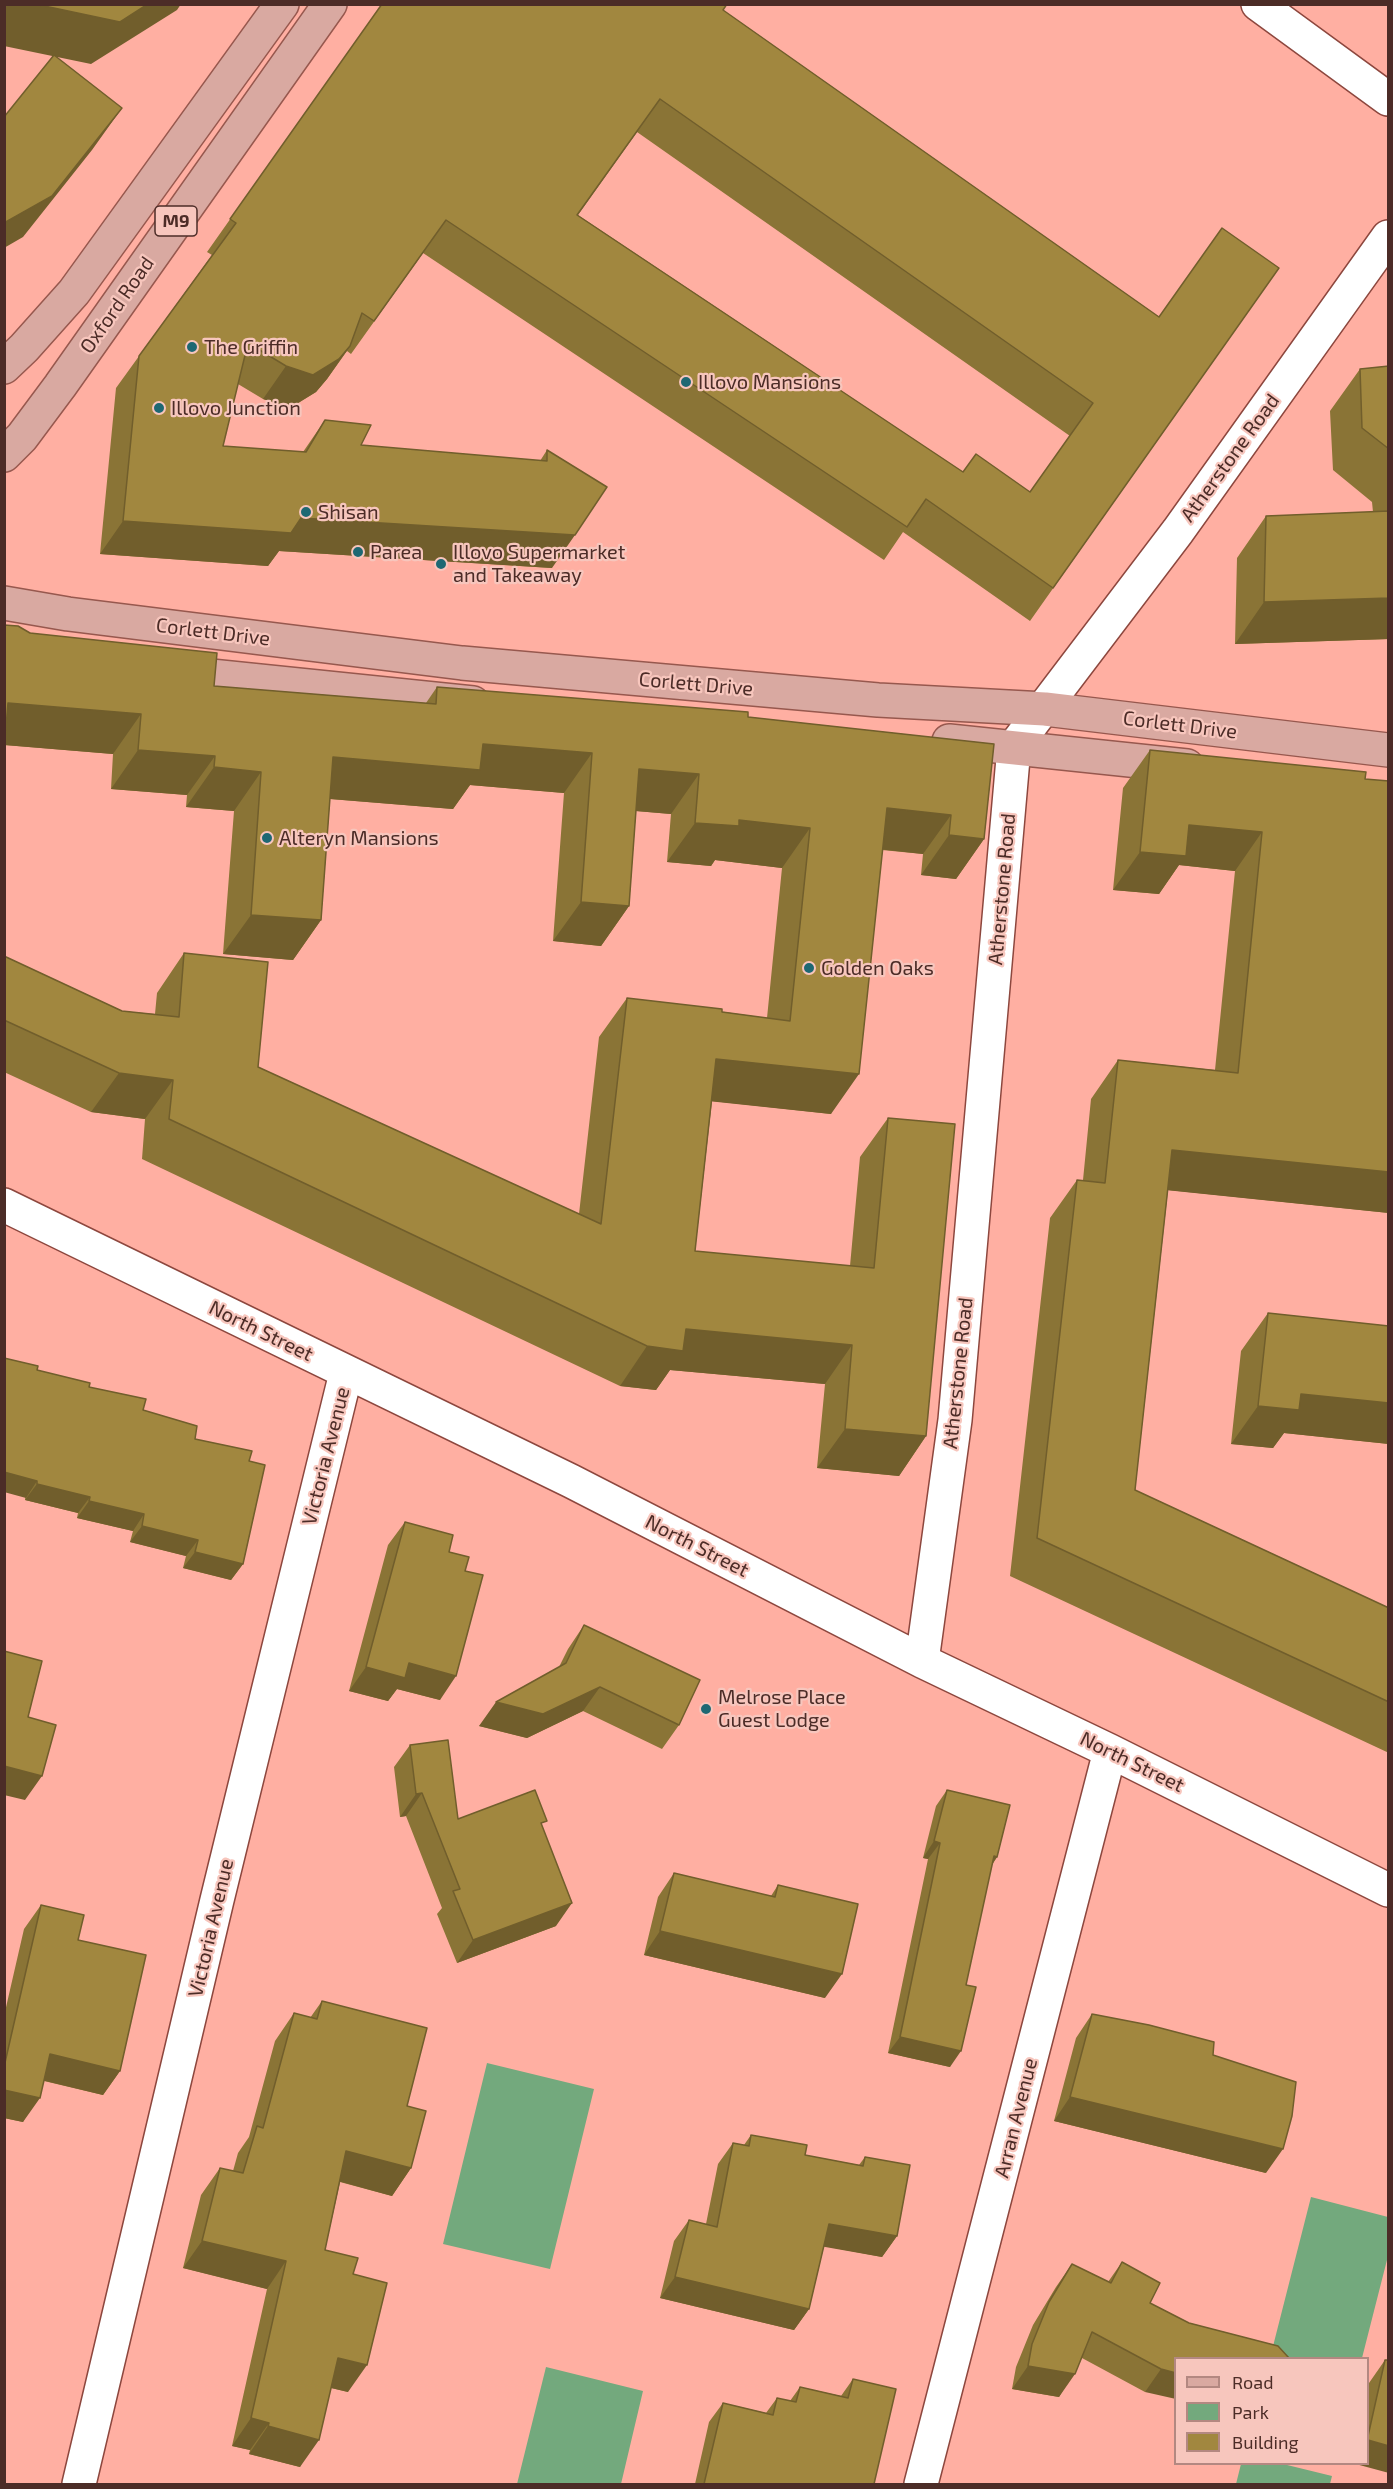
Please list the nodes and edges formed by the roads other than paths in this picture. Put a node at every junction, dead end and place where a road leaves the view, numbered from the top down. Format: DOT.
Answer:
graph roads {
  1 [pos="282,4"];
  2 [pos="330,4"];
  3 [pos="1258,4"];
  4 [pos="1389,99"];
  5 [pos="1389,237"];
  6 [pos="4,367"];
  7 [pos="4,455"];
  8 [pos="8,602"];
  9 [pos="144,669"];
  10 [pos="504,706"];
  11 [pos="1045,709"];
  12 [pos="916,738"];
  13 [pos="1014,747"];
  14 [pos="1389,750"];
  15 [pos="1213,769"];
  16 [pos="4,1204"];
  17 [pos="346,1373"];
  18 [pos="922,1661"];
  19 [pos="1110,1751"];
  20 [pos="1389,1890"];
  21 [pos="80,2484"];
  22 [pos="921,2484"];
  1 -- 6 [label="main road, Oxford Road / M9"];
  2 -- 7 [label="main road, Oxford Road / M9"];
  3 -- 4 [label="street"];
  5 -- 11 [label="street, Atherstone Road"];
  8 -- 11 [label="main road, Corlett Drive"];
  9 -- 10 [label="main road"];
  11 -- 13 [label="street, Atherstone Road"];
  11 -- 14 [label="main road, Corlett Drive"];
  12 -- 13 [label="main road, Corlett Drive"];
  13 -- 15 [label="main road, Corlett Drive"];
  13 -- 18 [label="street, Atherstone Road"];
  16 -- 17 [label="street, North Street"];
  17 -- 18 [label="street, North Street"];
  17 -- 21 [label="street, Victoria Avenue"];
  18 -- 19 [label="street, North Street"];
  19 -- 20 [label="street, North Street"];
  19 -- 22 [label="street, Arran Avenue"];
}
